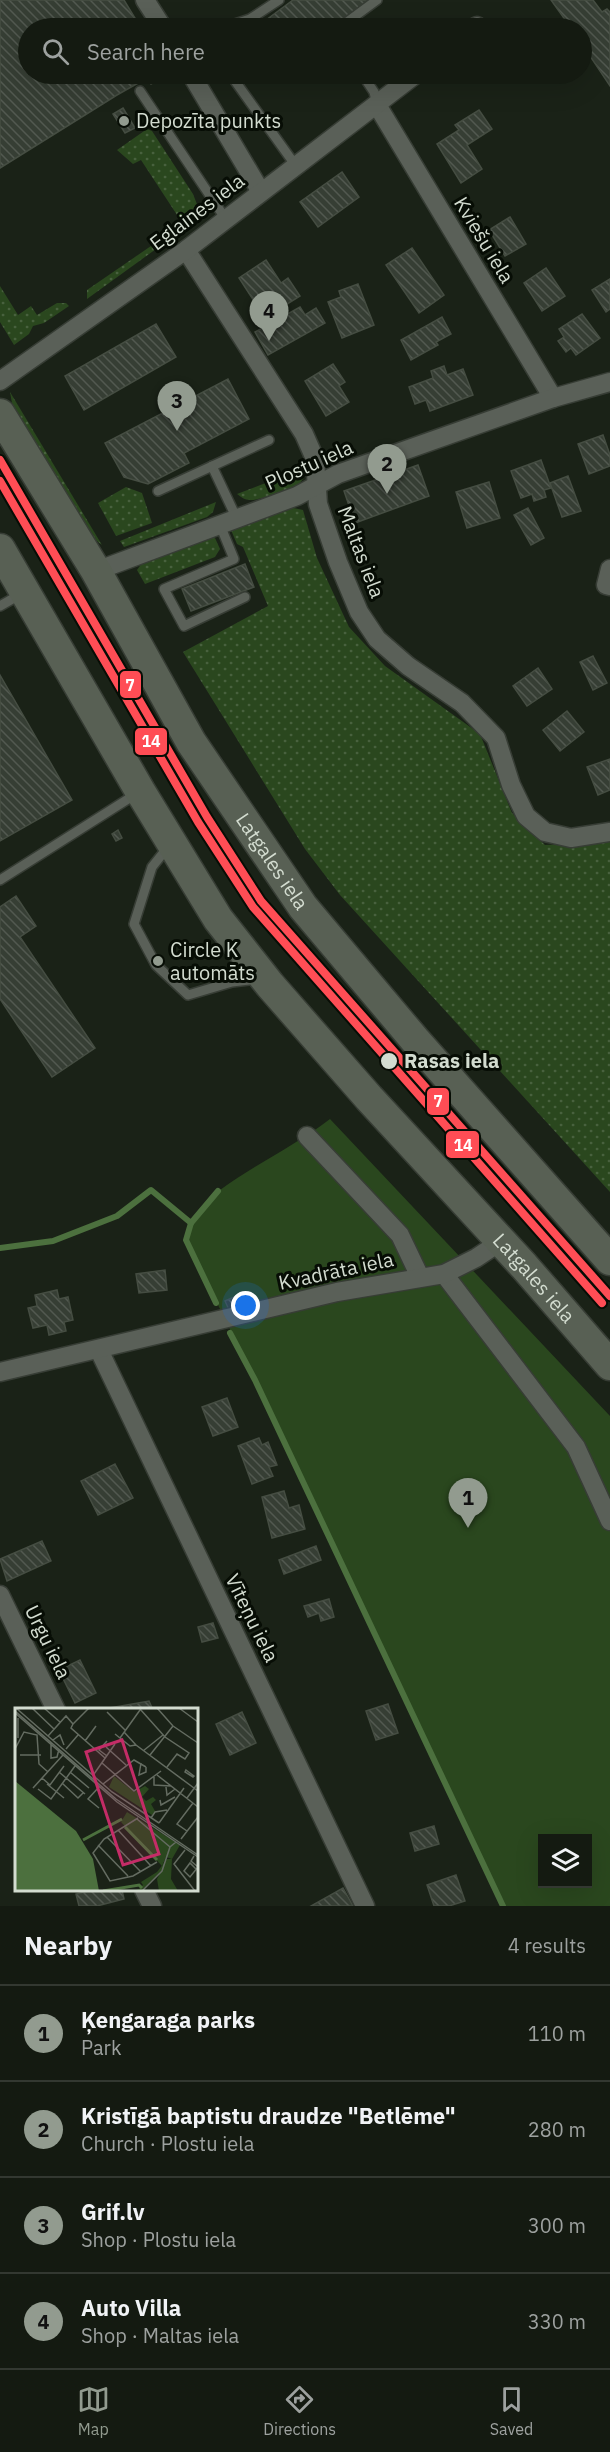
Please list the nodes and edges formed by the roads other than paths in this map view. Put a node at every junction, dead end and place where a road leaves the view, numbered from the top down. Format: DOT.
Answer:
graph roads {
  1 [pos="146,0"];
  2 [pos="279,0"];
  3 [pos="377,0"];
  4 [pos="157,18"];
  5 [pos="252,18"];
  6 [pos="353,18"];
  7 [pos="196,84"];
  8 [pos="237,84"];
  9 [pos="369,84"];
  10 [pos="403,84"];
  11 [pos="140,91"];
  12 [pos="377,105"];
  13 [pos="296,166"];
  14 [pos="261,192"];
  15 [pos="225,218"];
  16 [pos="186,249"];
  17 [pos="0,381"];
  18 [pos="610,382"];
  19 [pos="553,398"];
  20 [pos="0,414"];
  21 [pos="269,440"];
  22 [pos="212,466"];
  23 [pos="318,485"];
  24 [pos="158,491"];
  25 [pos="228,522"];
  26 [pos="0,549"];
  27 [pos="610,568"];
  28 [pos="96,571"];
  29 [pos="610,586"];
  30 [pos="26,591"];
  31 [pos="245,597"];
  32 [pos="0,606"];
  33 [pos="140,791"];
  34 [pos="610,832"];
  35 [pos="172,843"];
  36 [pos="0,880"];
  37 [pos="270,985"];
  38 [pos="307,1136"];
  39 [pos="500,1242"];
  40 [pos="610,1260"];
  41 [pos="444,1274"];
  42 [pos="420,1277"];
  43 [pos="99,1350"];
  44 [pos="610,1365"];
  45 [pos="0,1372"];
  46 [pos="610,1521"];
  47 [pos="0,1595"];
  48 [pos="55,1708"];
  49 [pos="144,1891"];
  50 [pos="152,1906"];
  51 [pos="365,1906"];
  1 -- 4 [label="street"];
  2 -- 5 [label="lane"];
  3 -- 6 [label="lane"];
  7 -- 14 [label="street"];
  8 -- 13 [label="lane"];
  9 -- 12 [label="lane"];
  10 -- 12 [label="street, Eglaines iela"];
  11 -- 15 [label="lane"];
  12 -- 13 [label="street, Eglaines iela"];
  12 -- 19 [label="street, Kviešu iela"];
  13 -- 14 [label="street, Eglaines iela"];
  14 -- 15 [label="street, Eglaines iela"];
  15 -- 16 [label="street, Eglaines iela"];
  16 -- 17 [label="street, Eglaines iela"];
  16 -- 23 [label="street, Maltas iela"];
  18 -- 19 [label="street, Plostu iela"];
  19 -- 23 [label="street, Plostu iela"];
  20 -- 28 [label="highway, Latgales iela"];
  21 -- 22 [label="lane"];
  22 -- 24 [label="lane"];
  22 -- 25 [label="lane"];
  23 -- 25 [label="street, Plostu iela"];
  23 -- 34 [label="street, Maltas iela"];
  25 -- 28 [label="street, Plostu iela"];
  25 -- 31 [label="lane"];
  26 -- 30 [label="highway, Latgales iela"];
  27 -- 29 [label="street"];
  28 -- 40 [label="highway, Latgales iela"];
  30 -- 32 [label="lane"];
  30 -- 33 [label="highway, Latgales iela"];
  33 -- 35 [label="highway, Latgales iela"];
  33 -- 36 [label="lane"];
  35 -- 37 [label="highway, Latgales iela"];
  35 -- 37 [label="lane"];
  37 -- 39 [label="highway, Latgales iela"];
  38 -- 42 [label="street"];
  39 -- 41 [label="street, Kvadrāta iela"];
  39 -- 44 [label="highway, Latgales iela"];
  41 -- 42 [label="street, Kvadrāta iela"];
  41 -- 46 [label="street"];
  42 -- 43 [label="street, Kvadrāta iela"];
  43 -- 45 [label="street, Kvadrāta iela"];
  43 -- 51 [label="street, Vīteņu iela"];
  47 -- 48 [label="street, Urgu iela"];
  49 -- 50 [label="street"];
}
